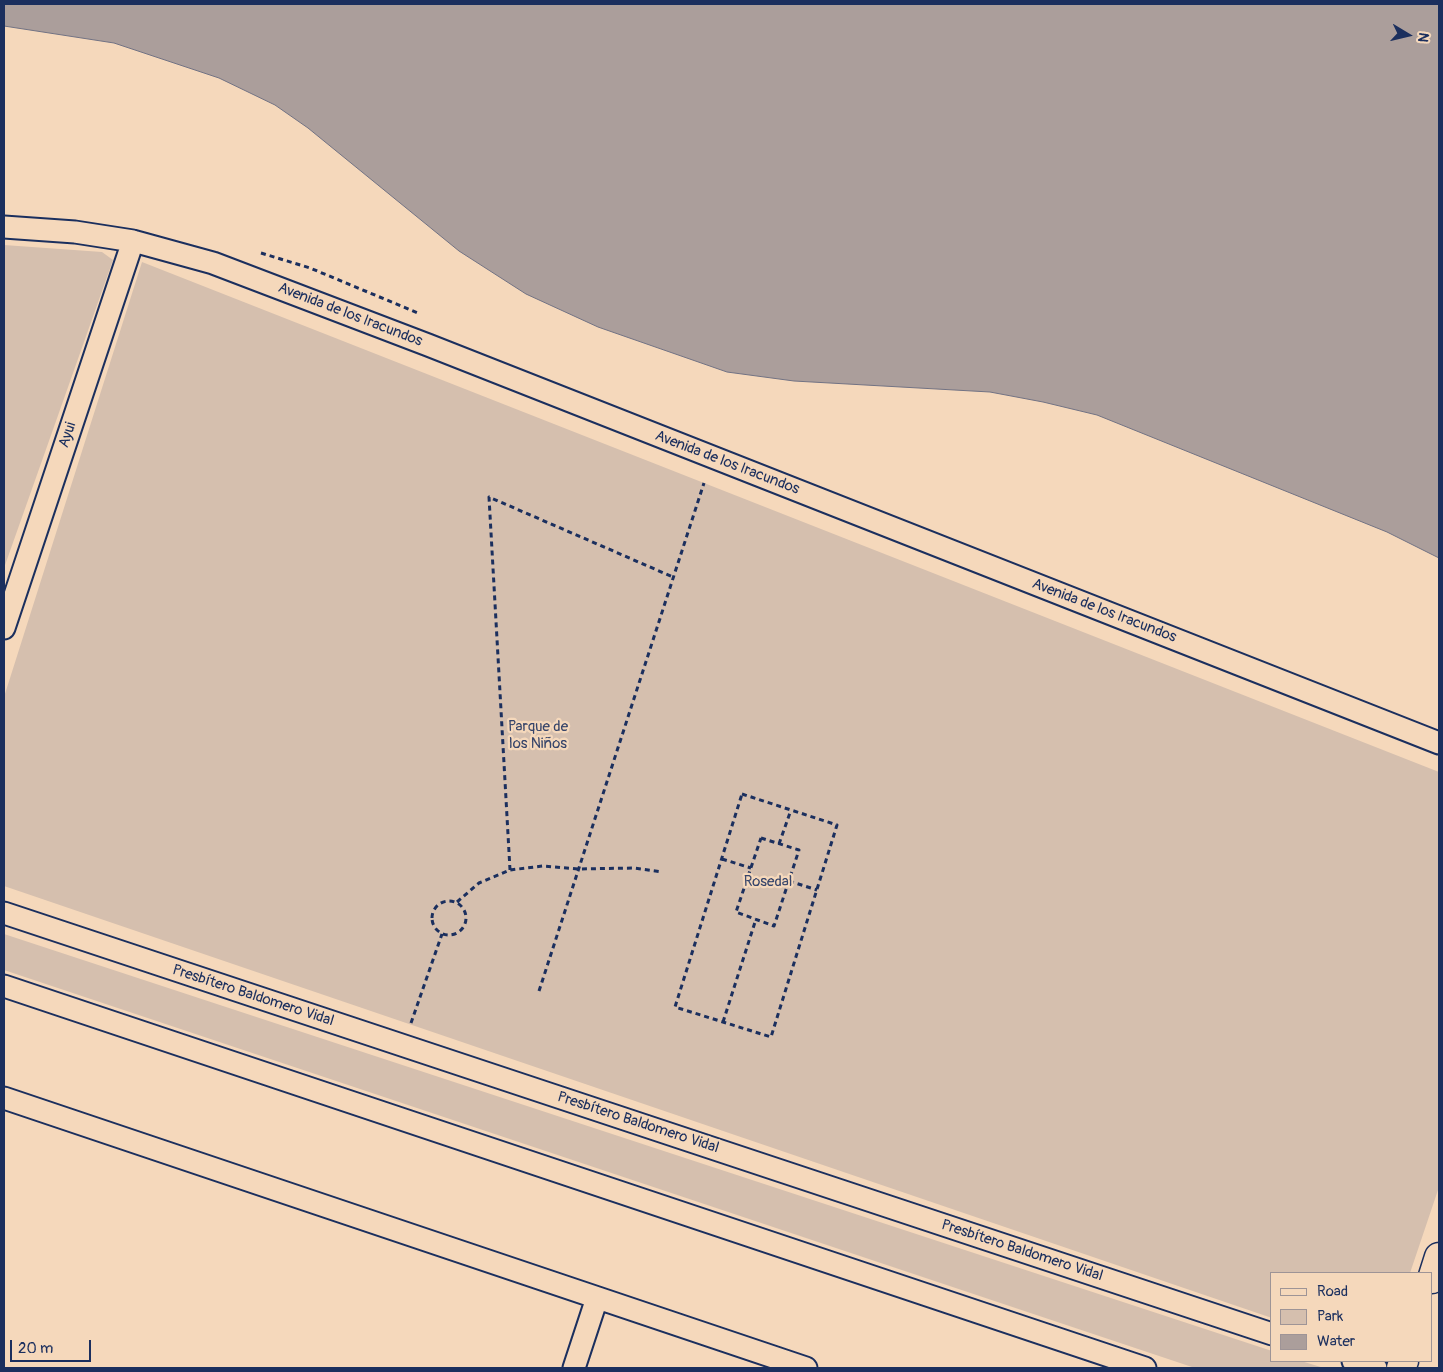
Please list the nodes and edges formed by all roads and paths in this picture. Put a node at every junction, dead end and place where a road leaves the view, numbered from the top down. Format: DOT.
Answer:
graph roads {
  1 [pos="4,227"];
  2 [pos="133,241"];
  3 [pos="704,483"];
  4 [pos="673,577"];
  5 [pos="4,628"];
  6 [pos="1439,743"];
  7 [pos="791,810"];
  8 [pos="780,844"];
  9 [pos="722,859"];
  10 [pos="751,868"];
  11 [pos="578,869"];
  12 [pos="510,870"];
  13 [pos="662,872"];
  14 [pos="789,881"];
  15 [pos="817,890"];
  16 [pos="457,902"];
  17 [pos="4,913"];
  18 [pos="756,920"];
  19 [pos="442,934"];
  20 [pos="4,986"];
  21 [pos="539,991"];
  22 [pos="722,1022"];
  23 [pos="410,1025"];
  24 [pos="4,1098"];
  25 [pos="1439,1257"];
  26 [pos="1433,1276"];
  27 [pos="597,1298"];
  28 [pos="1270,1333"];
  29 [pos="1356,1362"];
  30 [pos="574,1368"];
  31 [pos="806,1368"];
  32 [pos="1145,1368"];
  33 [pos="1376,1368"];
  1 -- 2 [label="street, Avenida de los Iracundos"];
  2 -- 5 [label="street, Ayui"];
  2 -- 6 [label="street, Avenida de los Iracundos"];
  3 -- 4 [label="path"];
  4 -- 11 [label="path"];
  4 -- 12 [label="path"];
  7 -- 8 [label="path"];
  7 -- 9 [label="path"];
  7 -- 15 [label="path"];
  8 -- 10 [label="path"];
  8 -- 14 [label="path"];
  9 -- 10 [label="path"];
  9 -- 22 [label="path"];
  10 -- 18 [label="path"];
  11 -- 12 [label="path"];
  11 -- 13 [label="path"];
  11 -- 21 [label="path"];
  12 -- 16 [label="path"];
  14 -- 15 [label="path"];
  14 -- 18 [label="path"];
  15 -- 22 [label="path"];
  16 -- 19 [label="path"];
  16 -- 19 [label="path"];
  17 -- 28 [label="street, Presbítero Baldomero Vidal"];
  18 -- 22 [label="path"];
  19 -- 23 [label="path"];
  20 -- 32 [label="street"];
  24 -- 27 [label="street"];
  25 -- 26 [label="street"];
  27 -- 30 [label="street"];
  27 -- 31 [label="street"];
  29 -- 33 [label="street"];
}
